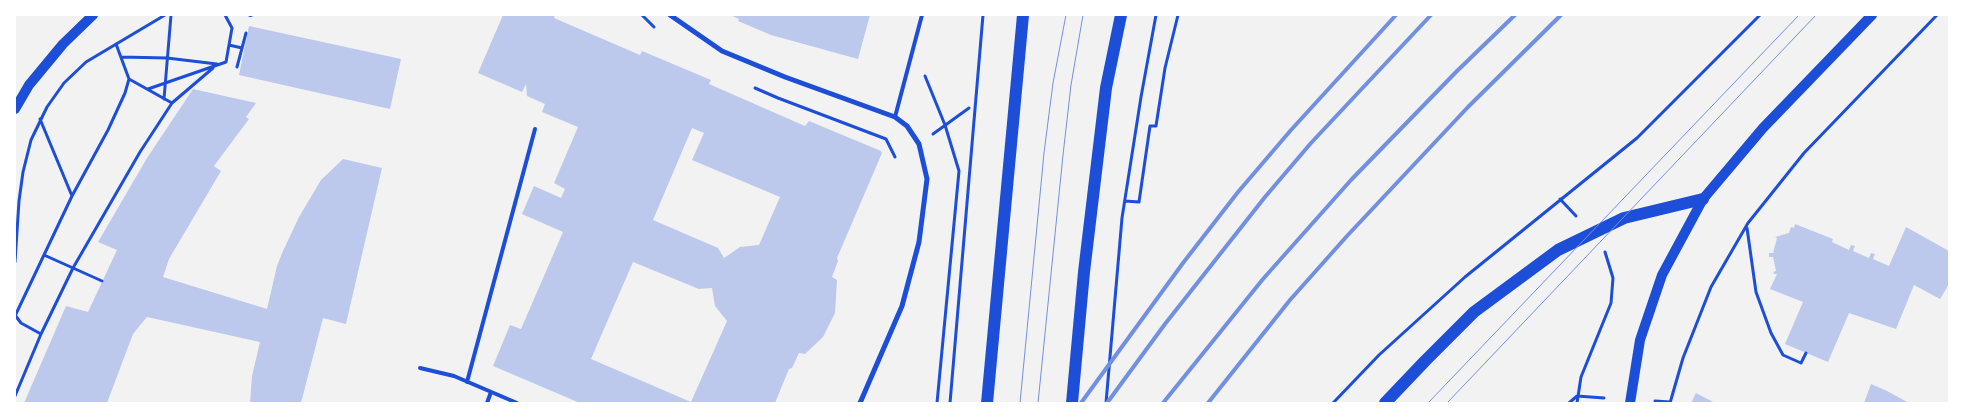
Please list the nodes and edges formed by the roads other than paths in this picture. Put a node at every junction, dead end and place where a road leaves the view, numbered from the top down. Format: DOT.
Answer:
graph roads {
  1 [pos="93,15"];
  2 [pos="670,15"];
  3 [pos="922,15"];
  4 [pos="1023,15"];
  5 [pos="1121,15"];
  6 [pos="1872,15"];
  7 [pos="15,109"];
  8 [pos="895,117"];
  9 [pos="536,129"];
  10 [pos="1703,199"];
  11 [pos="420,368"];
  12 [pos="466,382"];
  13 [pos="491,392"];
  14 [pos="487,403"];
  15 [pos="518,403"];
  16 [pos="860,403"];
  17 [pos="986,403"];
  18 [pos="1072,403"];
  19 [pos="1385,403"];
  20 [pos="1630,403"];
  1 -- 7 [label="main road"];
  2 -- 8 [label="street"];
  3 -- 8 [label="lane"];
  4 -- 17 [label="main road"];
  5 -- 18 [label="main road"];
  6 -- 10 [label="main road"];
  8 -- 16 [label="street"];
  9 -- 12 [label="lane"];
  10 -- 19 [label="main road"];
  10 -- 20 [label="main road"];
  11 -- 12 [label="lane"];
  12 -- 13 [label="lane"];
  13 -- 14 [label="lane"];
  13 -- 15 [label="lane"];
}
